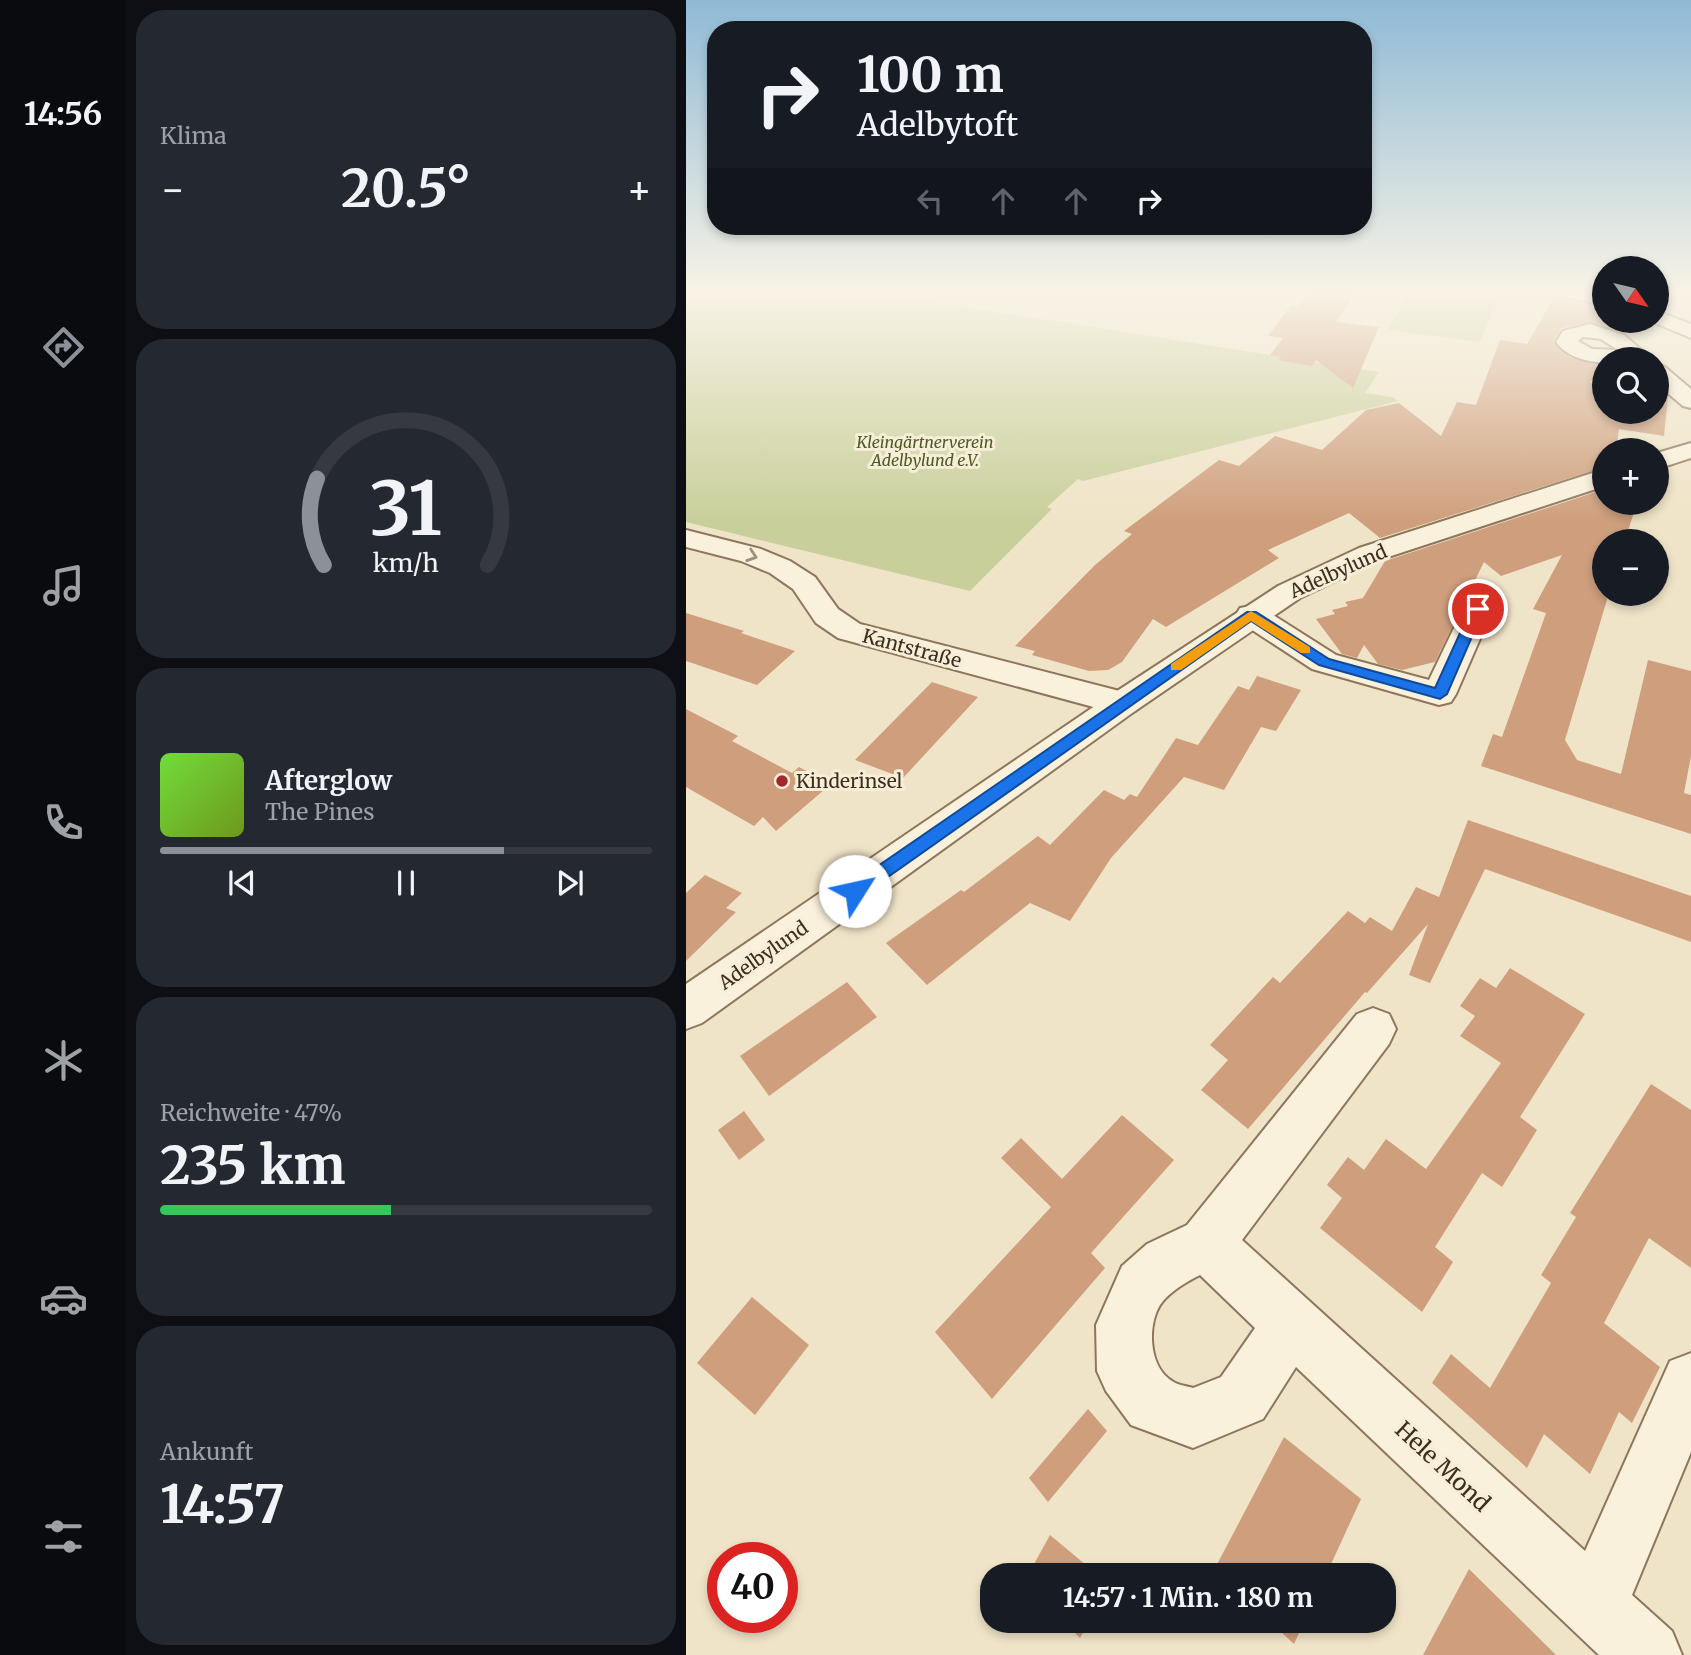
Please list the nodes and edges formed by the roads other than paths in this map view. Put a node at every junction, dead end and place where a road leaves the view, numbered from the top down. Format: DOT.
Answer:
graph roads {
  1 [pos="1669,382"];
  2 [pos="1691,401"];
  3 [pos="1691,450"];
  4 [pos="1669,457"];
  5 [pos="1592,481"];
  6 [pos="686,538"];
  7 [pos="1478,609"];
  8 [pos="1251,615"];
  9 [pos="1123,704"];
  10 [pos="686,1009"];
  11 [pos="1373,1029"];
  12 [pos="1206,1244"];
  13 [pos="1291,1325"];
  14 [pos="1691,1382"];
  15 [pos="1594,1606"];
  16 [pos="1648,1655"];
  1 -- 2 [label="street"];
  3 -- 4 [label="street"];
  5 -- 8 [label="street, Adelbylund"];
  6 -- 9 [label="street, Kantstraße, one-way"];
  7 -- 8 [label="street"];
  8 -- 9 [label="street, Adelbylund"];
  9 -- 10 [label="street, Adelbylund"];
  11 -- 12 [label="street"];
  12 -- 13 [label="street, Hele Mond"];
  12 -- 13 [label="street"];
  13 -- 15 [label="street, Hele Mond"];
  14 -- 15 [label="street"];
  15 -- 16 [label="street, Hele Mond"];
}
